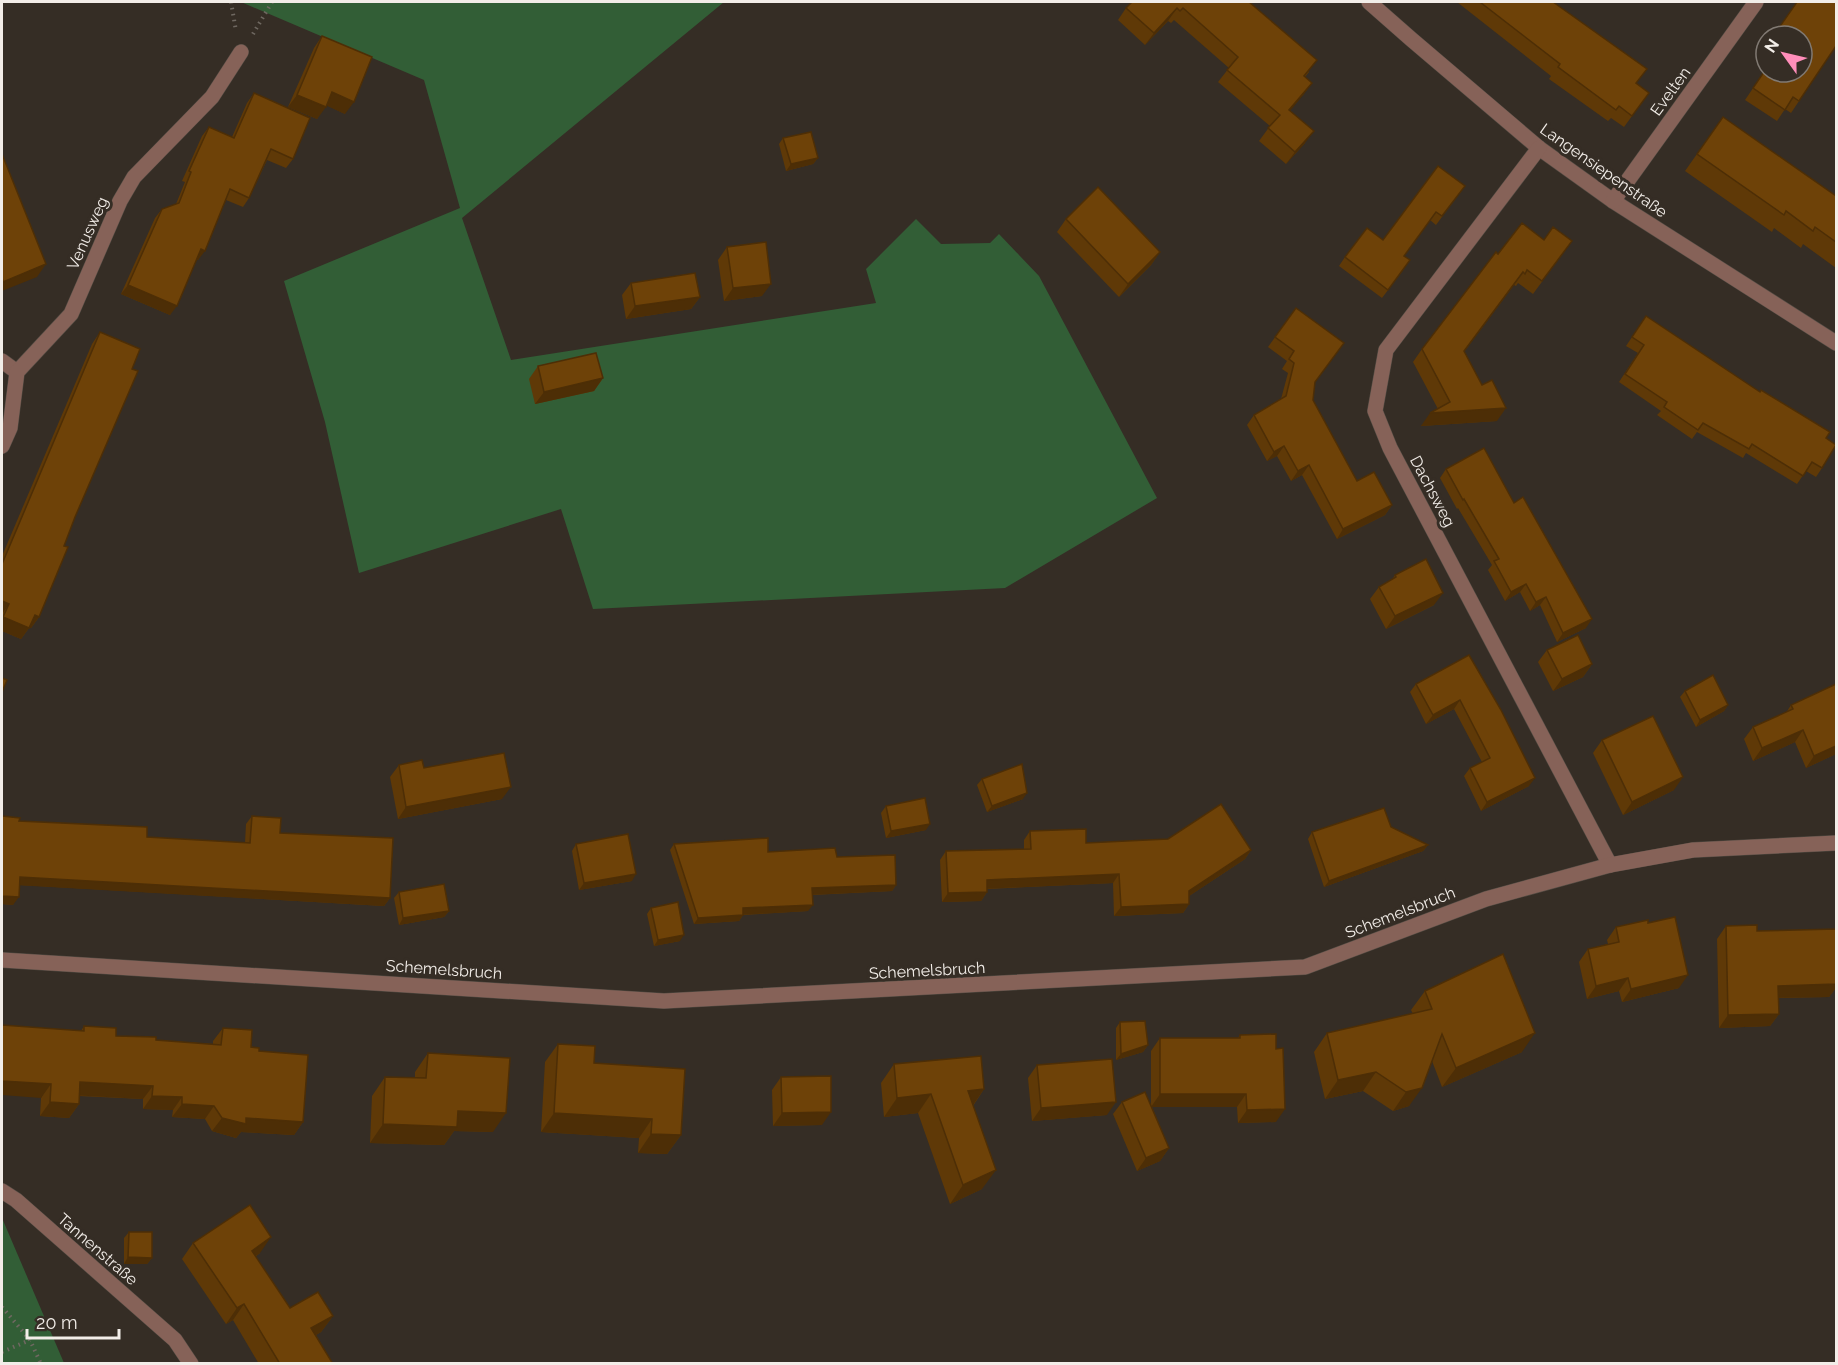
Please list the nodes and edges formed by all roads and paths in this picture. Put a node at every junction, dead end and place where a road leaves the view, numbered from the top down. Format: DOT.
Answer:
graph roads {
  1 [pos="231,2"];
  2 [pos="272,2"];
  3 [pos="1369,2"];
  4 [pos="1756,2"];
  5 [pos="241,52"];
  6 [pos="1539,148"];
  7 [pos="1613,201"];
  8 [pos="1836,343"];
  9 [pos="2,361"];
  10 [pos="17,372"];
  11 [pos="2,446"];
  12 [pos="1836,843"];
  13 [pos="1610,865"];
  14 [pos="2,960"];
  15 [pos="2,1191"];
  16 [pos="2,1307"];
  17 [pos="30,1340"];
  18 [pos="2,1352"];
  19 [pos="41,1364"];
  20 [pos="191,1364"];
  1 -- 5 [label="path"];
  2 -- 5 [label="path"];
  3 -- 6 [label="street, Langensiepenstraße"];
  4 -- 7 [label="street, Evelten"];
  5 -- 10 [label="street, Venusweg"];
  6 -- 7 [label="street, Langensiepenstraße"];
  6 -- 13 [label="street, Dachsweg"];
  7 -- 8 [label="street, Langensiepenstraße"];
  9 -- 10 [label="street"];
  10 -- 11 [label="street"];
  12 -- 13 [label="street, Schemelsbruch"];
  13 -- 14 [label="street, Schemelsbruch"];
  15 -- 20 [label="street, Tannenstraße"];
  16 -- 17 [label="path"];
  17 -- 18 [label="path"];
  17 -- 19 [label="path"];
}
